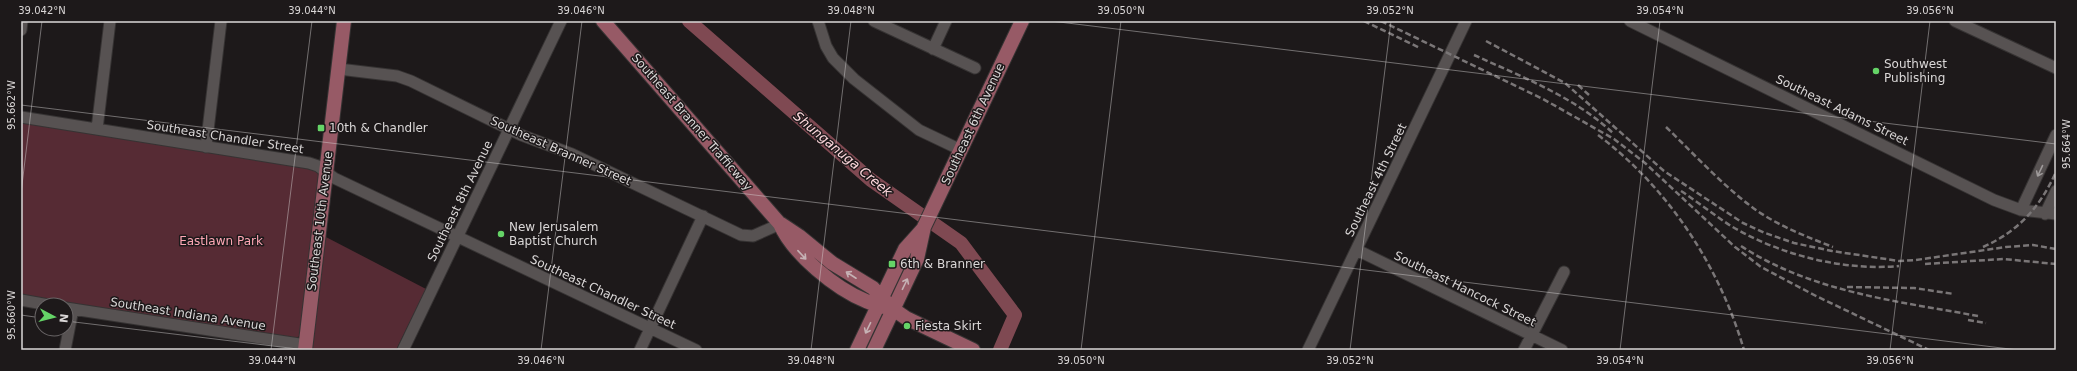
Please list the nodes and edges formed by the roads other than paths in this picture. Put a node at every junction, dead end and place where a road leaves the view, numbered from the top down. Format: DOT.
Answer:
graph roads {
  1 [pos="22,21"];
  2 [pos="110,21"];
  3 [pos="221,21"];
  4 [pos="344,21"];
  5 [pos="561,21"];
  6 [pos="603,21"];
  7 [pos="818,21"];
  8 [pos="874,21"];
  9 [pos="946,21"];
  10 [pos="1022,21"];
  11 [pos="1466,21"];
  12 [pos="1630,21"];
  13 [pos="1955,21"];
  14 [pos="21,30"];
  15 [pos="933,49"];
  16 [pos="975,68"];
  17 [pos="2056,68"];
  18 [pos="339,69"];
  19 [pos="21,117"];
  20 [pos="97,129"];
  21 [pos="509,129"];
  22 [pos="2056,135"];
  23 [pos="206,147"];
  24 [pos="961,150"];
  25 [pos="326,172"];
  26 [pos="2056,191"];
  27 [pos="2021,210"];
  28 [pos="2050,214"];
  29 [pos="704,216"];
  30 [pos="780,224"];
  31 [pos="924,227"];
  32 [pos="457,237"];
  33 [pos="1357,250"];
  34 [pos="1564,272"];
  35 [pos="21,300"];
  36 [pos="881,301"];
  37 [pos="34,302"];
  38 [pos="74,309"];
  39 [pos="893,309"];
  40 [pos="650,328"];
  41 [pos="1531,336"];
  42 [pos="66,337"];
  43 [pos="305,347"];
  44 [pos="407,349"];
  45 [pos="65,350"];
  46 [pos="640,350"];
  47 [pos="696,350"];
  48 [pos="857,350"];
  49 [pos="874,350"];
  50 [pos="973,350"];
  51 [pos="1308,350"];
  52 [pos="1524,350"];
  53 [pos="1562,350"];
  1 -- 14 [label="street"];
  2 -- 20 [label="street"];
  3 -- 23 [label="street"];
  4 -- 18 [label="main road, Southeast 10th Avenue"];
  5 -- 21 [label="street, Southeast 8th Avenue"];
  6 -- 30 [label="main road, Southeast Branner Trafficway"];
  7 -- 24 [label="street"];
  8 -- 15 [label="street"];
  9 -- 15 [label="street"];
  10 -- 24 [label="main road, Southeast 6th Avenue"];
  11 -- 33 [label="street, Southeast 4th Street"];
  12 -- 27 [label="street, Southeast Adams Street"];
  13 -- 17 [label="street"];
  15 -- 16 [label="street"];
  18 -- 21 [label="street, Southeast Branner Street"];
  18 -- 25 [label="main road, Southeast 10th Avenue"];
  19 -- 20 [label="street, Southeast Chandler Street"];
  20 -- 23 [label="street, Southeast Chandler Street"];
  21 -- 29 [label="street, Southeast Branner Street"];
  21 -- 32 [label="street, Southeast 8th Avenue"];
  22 -- 27 [label="street, one-way"];
  23 -- 25 [label="street, Southeast Chandler Street"];
  24 -- 31 [label="main road, Southeast 6th Avenue"];
  25 -- 32 [label="street, Southeast Chandler Street"];
  25 -- 43 [label="main road, Southeast 10th Avenue"];
  26 -- 28 [label="street"];
  27 -- 28 [label="street, Southeast Adams Street"];
  29 -- 30 [label="street, Southeast Branner Street"];
  29 -- 40 [label="street"];
  30 -- 36 [label="main road"];
  31 -- 36 [label="main road, Southeast 6th Avenue"];
  39 -- 31 [label="main road, Southeast 6th Avenue, one-way"];
  32 -- 40 [label="street, Southeast Chandler Street"];
  32 -- 44 [label="street, Southeast 8th Avenue"];
  33 -- 41 [label="street, Southeast Hancock Street"];
  33 -- 51 [label="street, Southeast 4th Street"];
  34 -- 41 [label="street"];
  35 -- 37 [label="street"];
  36 -- 39 [label="main road"];
  36 -- 48 [label="main road, Southeast 6th Avenue, one-way"];
  38 -- 43 [label="street, Southeast Indiana Avenue"];
  39 -- 49 [label="main road, Southeast 6th Avenue"];
  39 -- 50 [label="main road"];
  40 -- 46 [label="street"];
  40 -- 47 [label="street, Southeast Chandler Street"];
  41 -- 52 [label="street"];
  41 -- 53 [label="street, Southeast Hancock Street"];
  42 -- 45 [label="street"];
}
